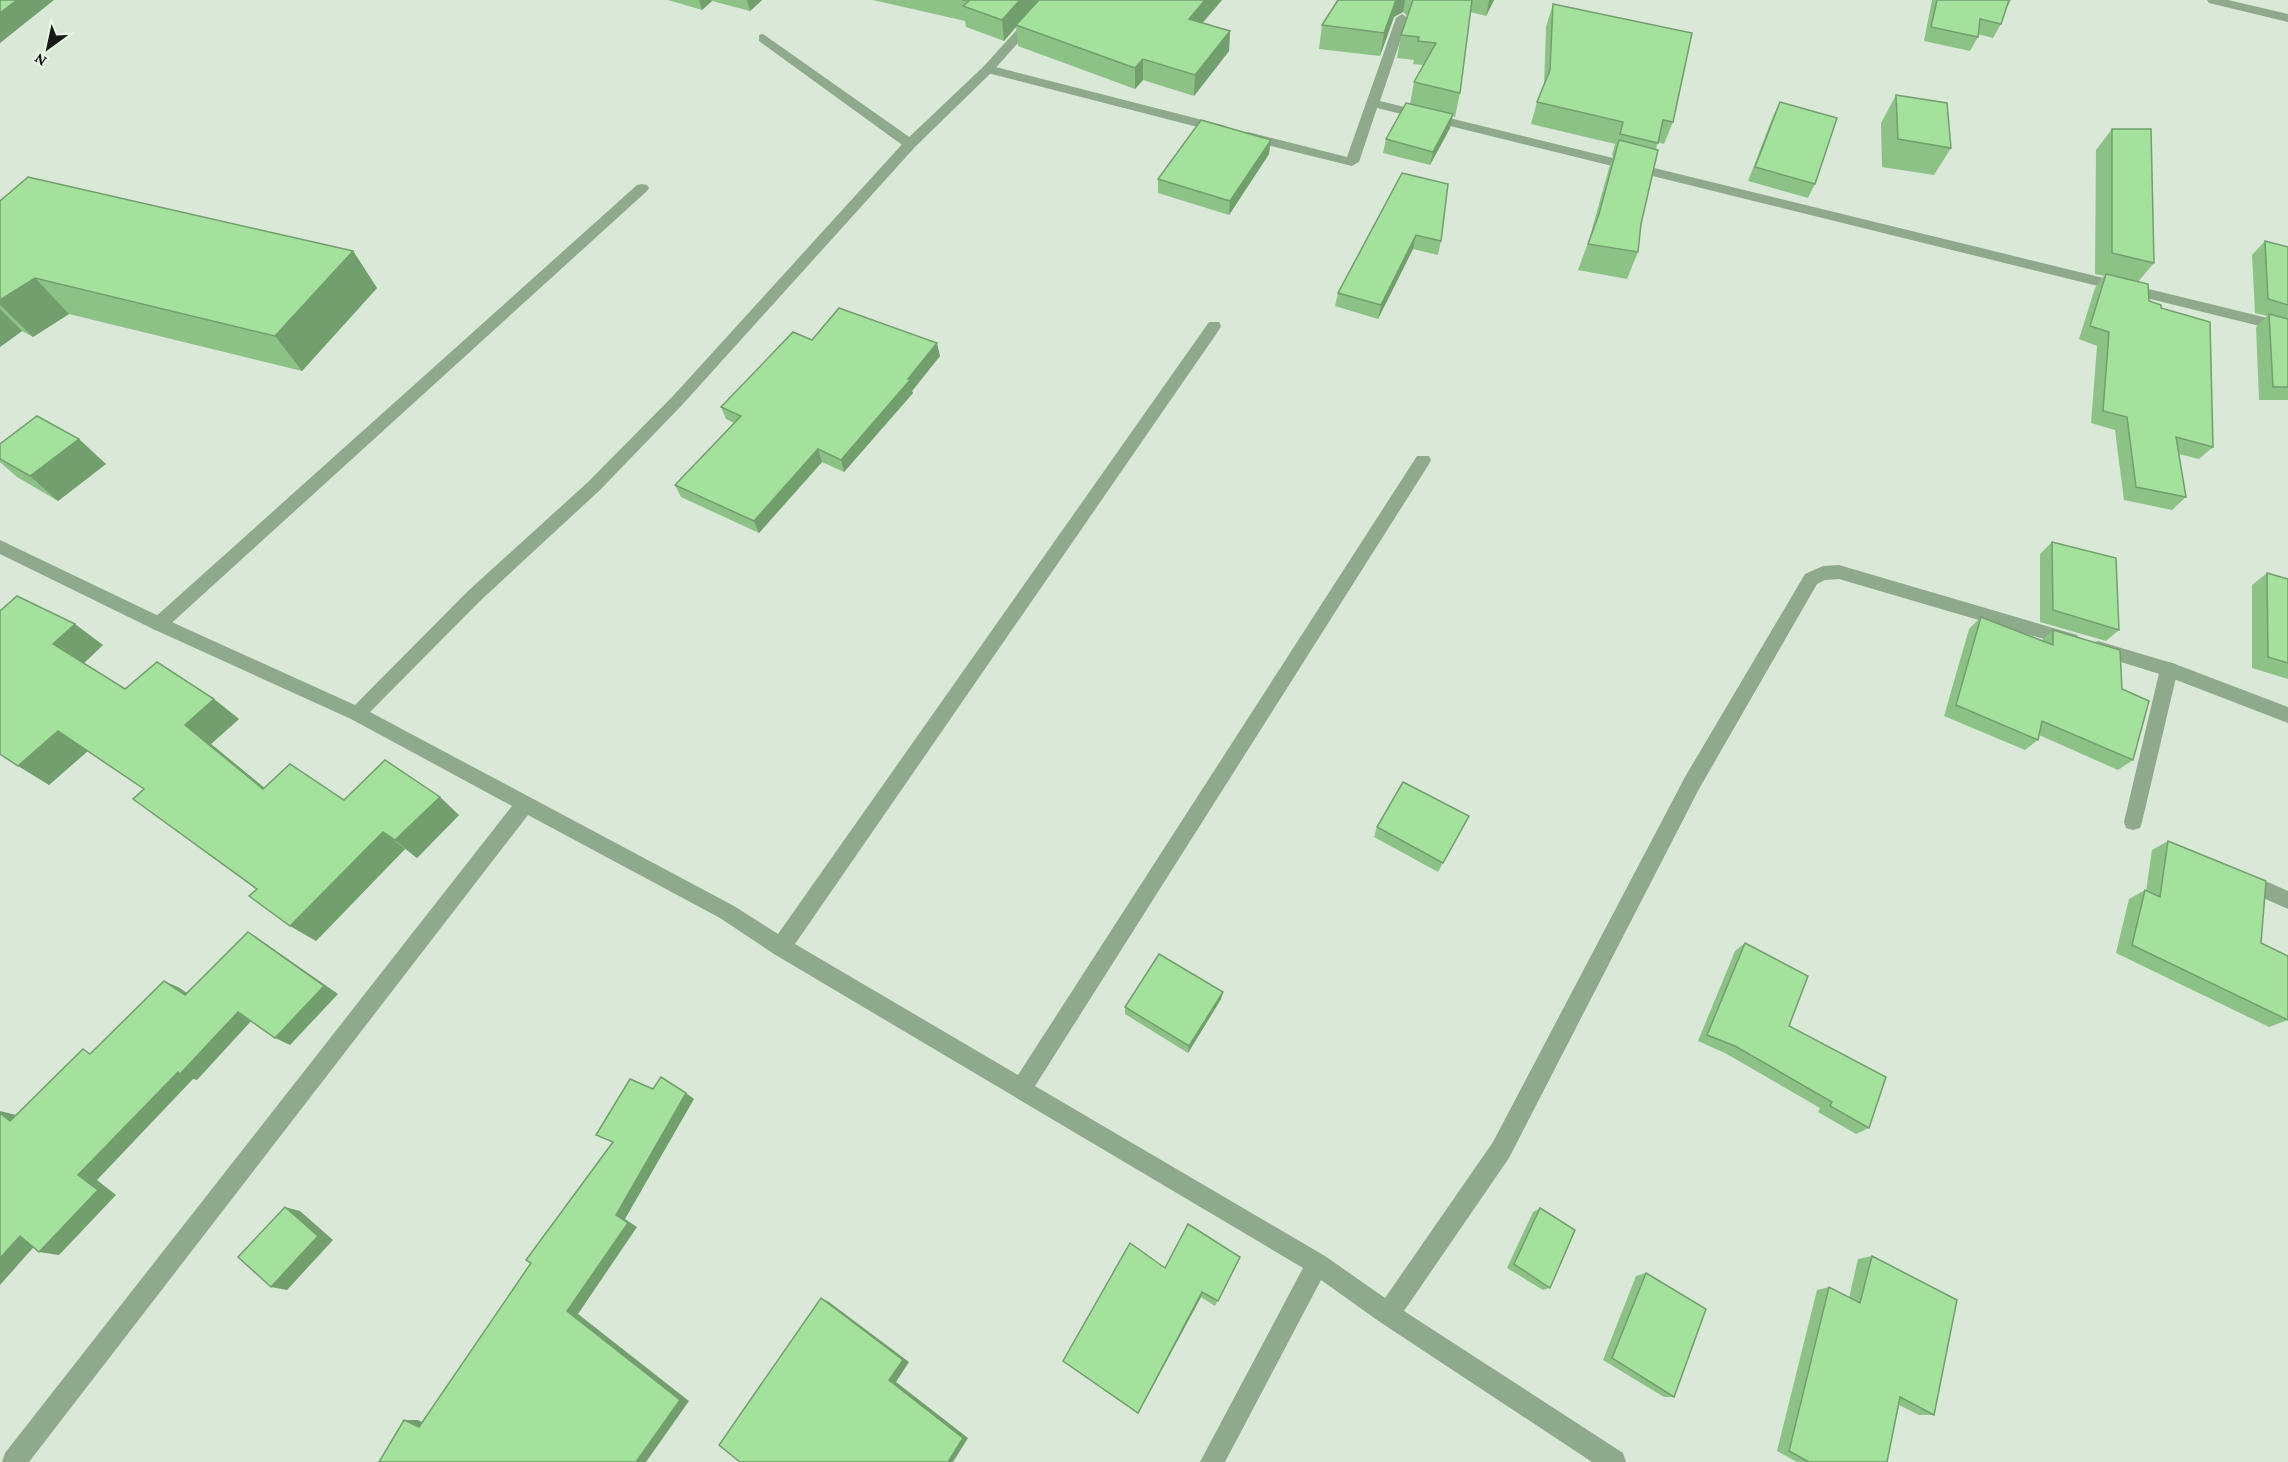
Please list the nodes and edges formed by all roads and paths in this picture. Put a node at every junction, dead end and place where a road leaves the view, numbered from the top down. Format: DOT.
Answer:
graph roads {
  1 [pos="1050,0"];
  2 [pos="2212,0"];
  3 [pos="1402,18"];
  4 [pos="2288,18"];
  5 [pos="763,38"];
  6 [pos="988,69"];
  7 [pos="1373,103"];
  8 [pos="910,144"];
  9 [pos="642,188"];
  10 [pos="1214,326"];
  11 [pos="2288,328"];
  12 [pos="1423,460"];
  13 [pos="0,547"];
  14 [pos="159,624"];
  15 [pos="2169,669"];
  16 [pos="357,714"];
  17 [pos="2288,715"];
  18 [pos="525,804"];
  19 [pos="2133,822"];
  20 [pos="2268,891"];
  21 [pos="2288,900"];
  22 [pos="781,947"];
  23 [pos="1021,1089"];
  24 [pos="1317,1264"];
  25 [pos="1388,1314"];
  26 [pos="14,1462"];
  27 [pos="1212,1462"];
  28 [pos="1614,1462"];
  1 -- 6 [label="street"];
  2 -- 4 [label="street"];
  3 -- 7 [label="street"];
  5 -- 8 [label="street"];
  6 -- 7 [label="street"];
  6 -- 8 [label="street"];
  7 -- 11 [label="street"];
  8 -- 16 [label="street"];
  9 -- 14 [label="street"];
  10 -- 22 [label="street"];
  12 -- 23 [label="street"];
  13 -- 14 [label="street"];
  14 -- 16 [label="street"];
  15 -- 17 [label="street"];
  15 -- 19 [label="street"];
  15 -- 25 [label="street"];
  16 -- 18 [label="street"];
  18 -- 22 [label="street"];
  18 -- 26 [label="street"];
  20 -- 21 [label="street"];
  22 -- 23 [label="street"];
  23 -- 24 [label="street"];
  24 -- 25 [label="street"];
  24 -- 27 [label="street"];
  25 -- 28 [label="street"];
}
